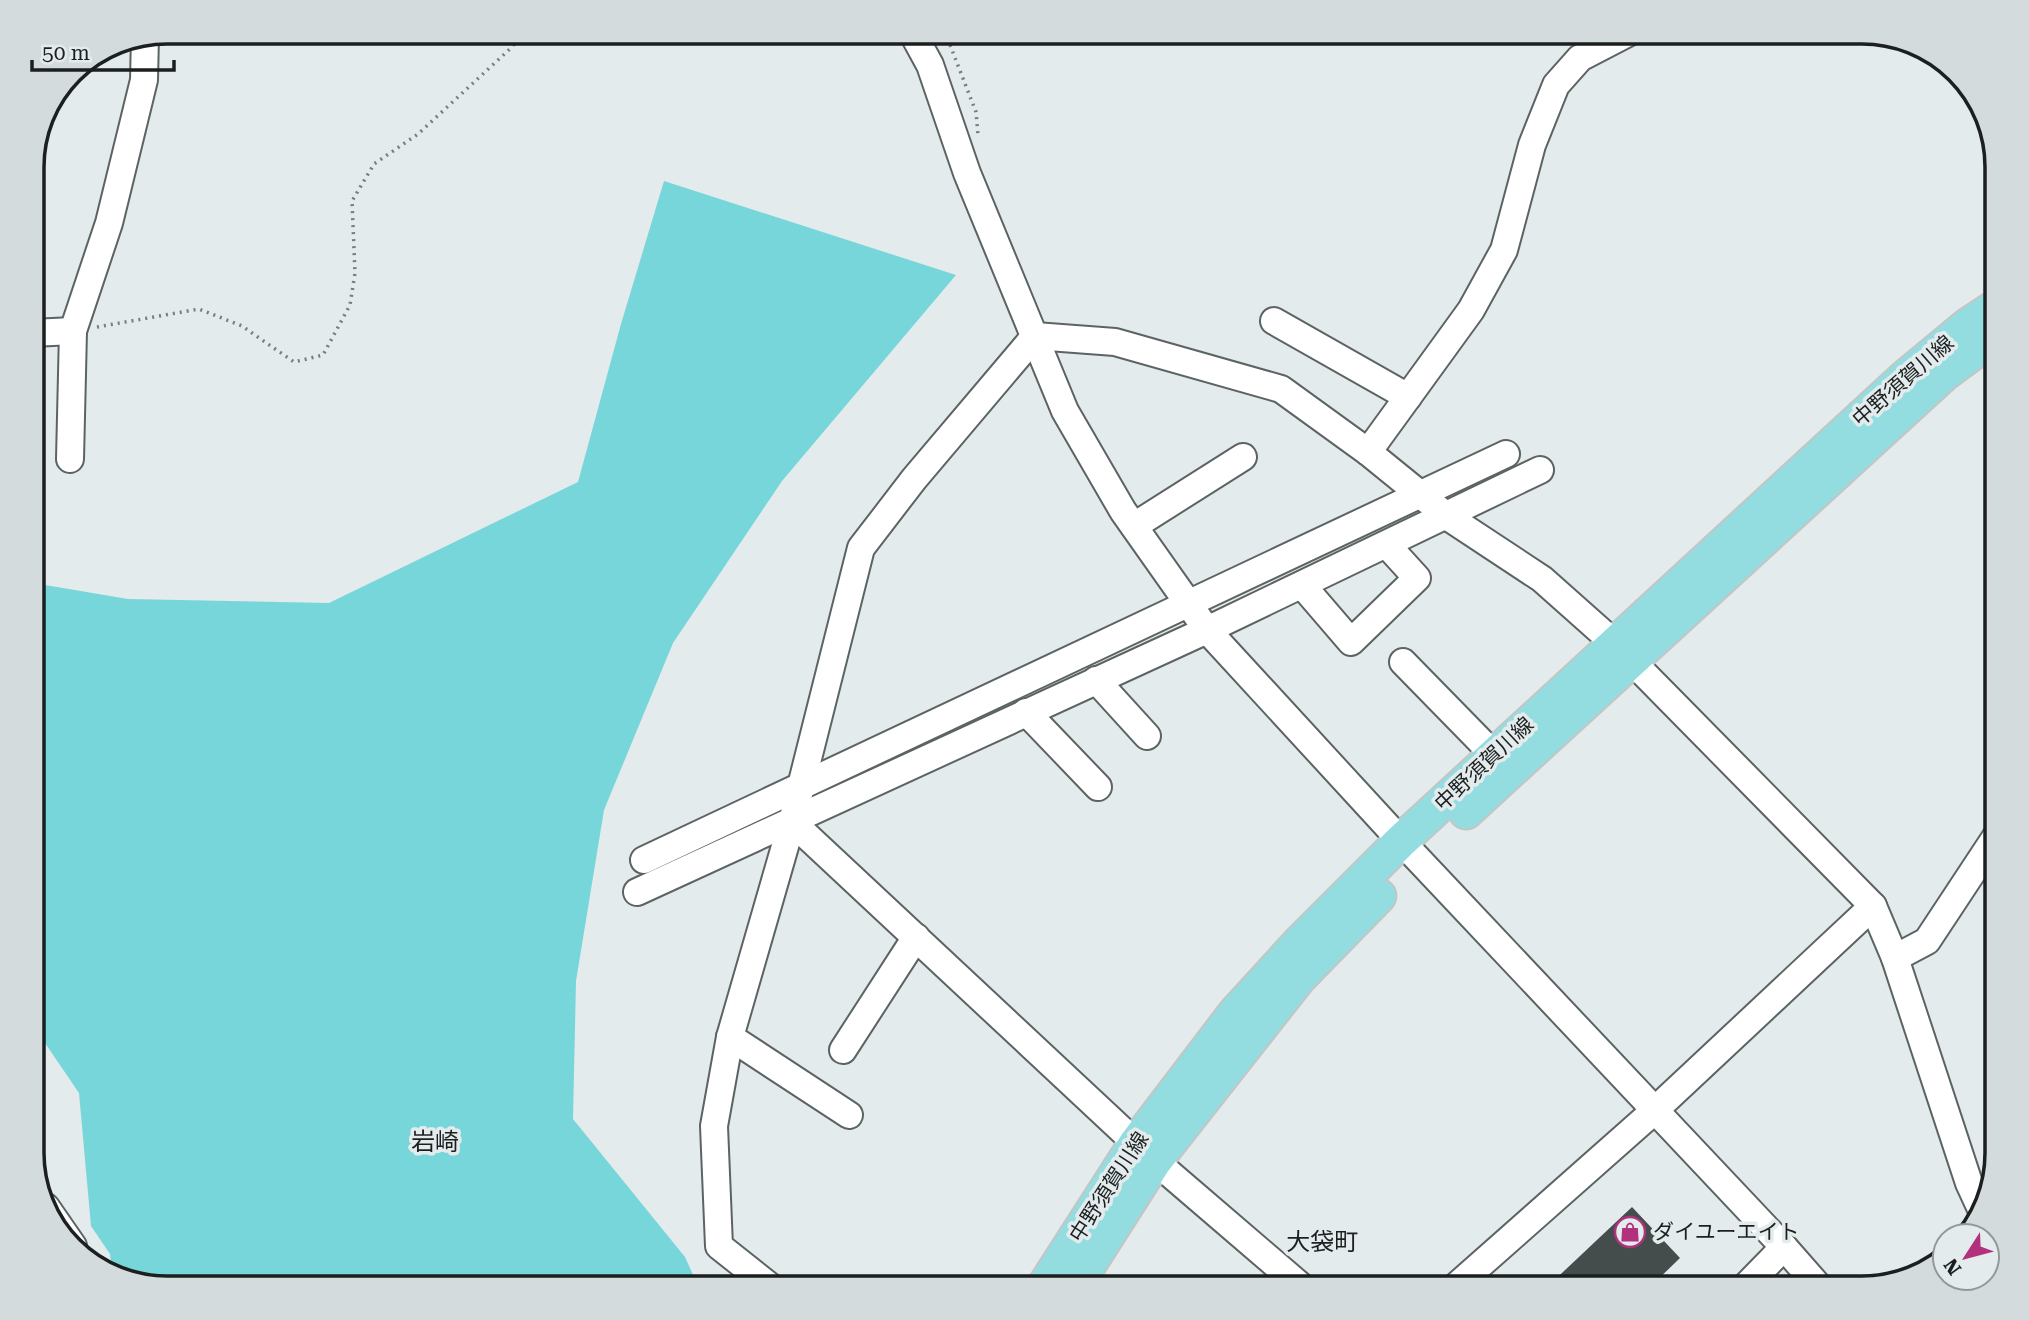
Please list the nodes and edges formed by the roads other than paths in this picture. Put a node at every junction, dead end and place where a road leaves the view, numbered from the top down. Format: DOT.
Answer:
graph roads {
  1 [pos="919,44"];
  2 [pos="1607,44"];
  3 [pos="145,46"];
  4 [pos="1985,314"];
  5 [pos="1274,321"];
  6 [pos="73,331"];
  7 [pos="44,332"];
  8 [pos="1035,335"];
  9 [pos="1985,344"];
  10 [pos="1408,397"];
  11 [pos="1368,452"];
  12 [pos="1506,454"];
  13 [pos="1243,457"];
  14 [pos="70,459"];
  15 [pos="1540,470"];
  16 [pos="1420,494"];
  17 [pos="1448,517"];
  18 [pos="1134,526"];
  19 [pos="1387,545"];
  20 [pos="1302,585"];
  21 [pos="1189,604"];
  22 [pos="1207,630"];
  23 [pos="1623,653"];
  24 [pos="1403,662"];
  25 [pos="1096,680"];
  26 [pos="1026,712"];
  27 [pos="1147,736"];
  28 [pos="1494,755"];
  29 [pos="802,784"];
  30 [pos="1098,787"];
  31 [pos="792,822"];
  32 [pos="1408,849"];
  33 [pos="1985,853"];
  34 [pos="644,860"];
  35 [pos="637,892"];
  36 [pos="1873,906"];
  37 [pos="916,937"];
  38 [pos="1895,958"];
  39 [pos="730,1037"];
  40 [pos="843,1050"];
  41 [pos="1654,1111"];
  42 [pos="849,1115"];
  43 [pos="1146,1152"];
  44 [pos="1976,1199"];
  45 [pos="1784,1247"];
  46 [pos="756,1276"];
  47 [pos="1053,1276"];
  48 [pos="1081,1276"];
  49 [pos="1288,1276"];
  50 [pos="1469,1276"];
  51 [pos="1756,1276"];
  52 [pos="1809,1276"];
  1 -- 8 [label="street"];
  2 -- 10 [label="street"];
  3 -- 6 [label="street"];
  4 -- 23 [label="main road, 中野須賀川線"];
  5 -- 10 [label="street"];
  6 -- 7 [label="street"];
  6 -- 14 [label="street"];
  8 -- 11 [label="street"];
  8 -- 18 [label="street"];
  8 -- 29 [label="street"];
  9 -- 23 [label="main road, 中野須賀川線"];
  10 -- 11 [label="street"];
  11 -- 16 [label="street"];
  12 -- 16 [label="street"];
  13 -- 18 [label="street"];
  15 -- 17 [label="street"];
  16 -- 17 [label="street"];
  16 -- 21 [label="street"];
  17 -- 19 [label="street"];
  17 -- 23 [label="street"];
  18 -- 21 [label="street"];
  19 -- 20 [label="street"];
  19 -- 20 [label="street"];
  20 -- 22 [label="street"];
  21 -- 22 [label="street"];
  21 -- 29 [label="street"];
  22 -- 25 [label="street"];
  22 -- 32 [label="street"];
  23 -- 28 [label="main road, 中野須賀川線"];
  23 -- 32 [label="main road, 中野須賀川線"];
  23 -- 36 [label="street"];
  24 -- 28 [label="street"];
  25 -- 26 [label="street"];
  25 -- 27 [label="street"];
  26 -- 30 [label="street"];
  26 -- 31 [label="street"];
  28 -- 32 [label="main road, 中野須賀川線"];
  29 -- 31 [label="street"];
  29 -- 34 [label="street"];
  31 -- 35 [label="street"];
  31 -- 37 [label="street"];
  31 -- 39 [label="street"];
  32 -- 41 [label="street"];
  32 -- 43 [label="main road, 中野須賀川線"];
  33 -- 38 [label="street"];
  36 -- 38 [label="street"];
  36 -- 41 [label="street"];
  37 -- 40 [label="street"];
  37 -- 43 [label="street"];
  38 -- 44 [label="street"];
  39 -- 42 [label="street"];
  39 -- 46 [label="street"];
  41 -- 45 [label="street"];
  41 -- 50 [label="street"];
  43 -- 47 [label="main road, 中野須賀川線"];
  43 -- 48 [label="main road, 中野須賀川線"];
  43 -- 49 [label="street"];
  45 -- 51 [label="street"];
  45 -- 52 [label="street"];
}
